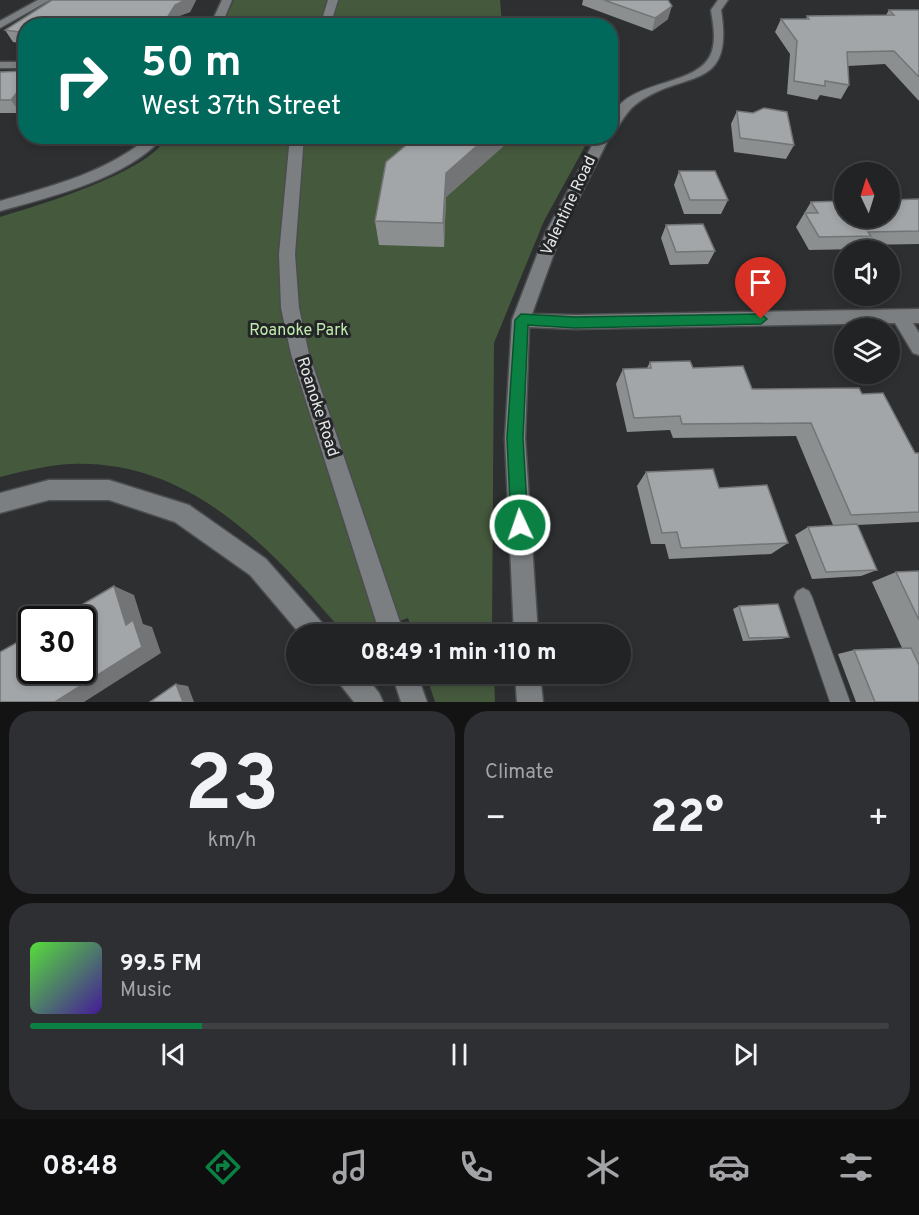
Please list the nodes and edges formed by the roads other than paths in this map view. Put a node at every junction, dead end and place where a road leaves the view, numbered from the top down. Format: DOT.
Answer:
graph roads {
  1 [pos="45,0"];
  2 [pos="227,0"];
  3 [pos="333,0"];
  4 [pos="723,0"];
  5 [pos="219,18"];
  6 [pos="327,18"];
  7 [pos="0,25"];
  8 [pos="18,65"];
  9 [pos="0,66"];
  10 [pos="618,118"];
  11 [pos="151,144"];
  12 [pos="296,144"];
  13 [pos="600,144"];
  14 [pos="0,206"];
  15 [pos="900,316"];
  16 [pos="919,316"];
  17 [pos="521,320"];
  18 [pos="919,348"];
  19 [pos="0,503"];
  20 [pos="804,597"];
  21 [pos="306,624"];
  22 [pos="389,624"];
  23 [pos="525,624"];
  24 [pos="356,684"];
  25 [pos="408,684"];
  26 [pos="529,684"];
  27 [pos="370,702"];
  28 [pos="414,702"];
  29 [pos="530,702"];
  30 [pos="840,702"];
  1 -- 7 [label="street"];
  2 -- 5 [label="street"];
  3 -- 6 [label="street"];
  4 -- 10 [label="street"];
  8 -- 9 [label="street"];
  11 -- 14 [label="street"];
  12 -- 22 [label="street, Roanoke Road"];
  13 -- 17 [label="street, Valentine Road"];
  15 -- 16 [label="street"];
  15 -- 17 [label="street"];
  15 -- 18 [label="street"];
  17 -- 23 [label="street, Valentine Road"];
  19 -- 21 [label="street"];
  20 -- 30 [label="lane"];
  24 -- 27 [label="street"];
  25 -- 28 [label="street"];
  26 -- 29 [label="street"];
}
